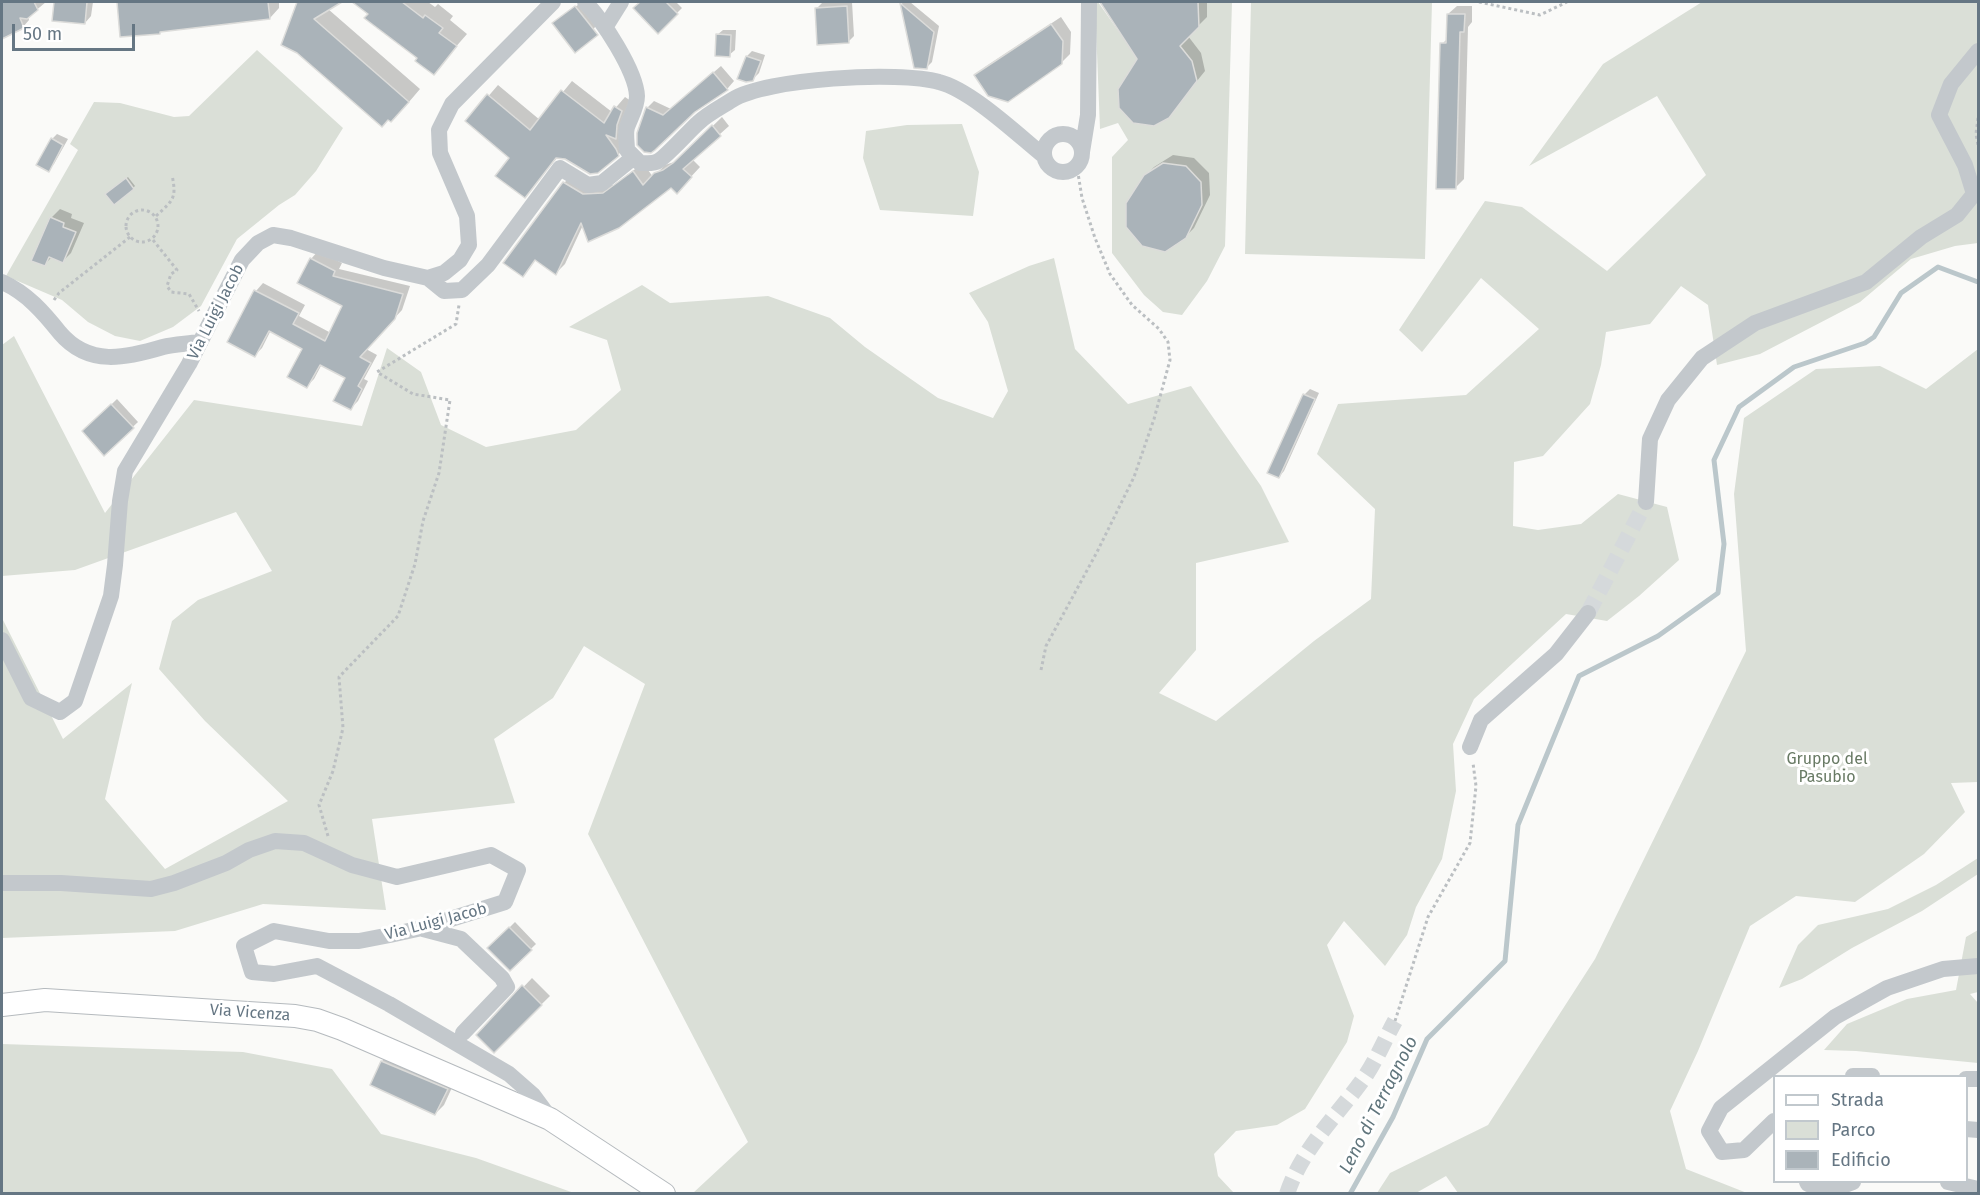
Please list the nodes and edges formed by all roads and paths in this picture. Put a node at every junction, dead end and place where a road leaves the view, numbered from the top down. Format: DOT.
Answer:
graph roads {
  1 [pos="553,2"];
  2 [pos="585,2"];
  3 [pos="621,2"];
  4 [pos="1089,2"];
  5 [pos="1479,2"];
  6 [pos="1567,2"];
  7 [pos="606,26"];
  8 [pos="1978,51"];
  9 [pos="1978,118"];
  10 [pos="1978,145"];
  11 [pos="1044,156"];
  12 [pos="634,158"];
  13 [pos="1079,159"];
  14 [pos="172,175"];
  15 [pos="156,216"];
  16 [pos="130,237"];
  17 [pos="153,240"];
  18 [pos="428,278"];
  19 [pos="2,282"];
  20 [pos="462,290"];
  21 [pos="45,314"];
  22 [pos="208,326"];
  23 [pos="199,342"];
  24 [pos="1646,502"];
  25 [pos="1588,613"];
  26 [pos="2,640"];
  27 [pos="1041,670"];
  28 [pos="1470,747"];
  29 [pos="333,842"];
  30 [pos="2,883"];
  31 [pos="422,928"];
  32 [pos="1978,966"];
  33 [pos="2,1005"];
  34 [pos="1395,1021"];
  35 [pos="463,1033"];
  36 [pos="550,1119"];
  37 [pos="1773,1122"];
  38 [pos="1808,1183"];
  39 [pos="1850,1183"];
  40 [pos="1952,1183"];
  41 [pos="1978,1189"];
  42 [pos="664,1194"];
  1 -- 18 [label="street"];
  2 -- 7 [label="street"];
  3 -- 7 [label="street"];
  4 -- 13 [label="street"];
  5 -- 6 [label="path"];
  7 -- 12 [label="street"];
  8 -- 24 [label="street"];
  9 -- 10 [label="path"];
  11 -- 12 [label="street"];
  11 -- 13 [label="street"];
  11 -- 13 [label="street"];
  12 -- 20 [label="street"];
  13 -- 27 [label="path"];
  14 -- 15 [label="path"];
  15 -- 16 [label="path"];
  15 -- 17 [label="path"];
  16 -- 17 [label="path"];
  16 -- 21 [label="path"];
  17 -- 22 [label="path"];
  18 -- 20 [label="street"];
  18 -- 22 [label="street, Via Luigi Jacob"];
  19 -- 21 [label="street"];
  20 -- 29 [label="path"];
  21 -- 23 [label="street"];
  22 -- 23 [label="street, Via Luigi Jacob"];
  23 -- 26 [label="street, Via Luigi Jacob"];
  25 -- 28 [label="street"];
  28 -- 34 [label="path"];
  30 -- 31 [label="street, Via Luigi Jacob"];
  31 -- 35 [label="street"];
  31 -- 36 [label="street, Via Luigi Jacob"];
  32 -- 37 [label="street"];
  33 -- 36 [label="main road, Via Vicenza"];
  36 -- 42 [label="main road, Via Vicenza"];
  38 -- 39 [label="street"];
  40 -- 41 [label="street"];
}
